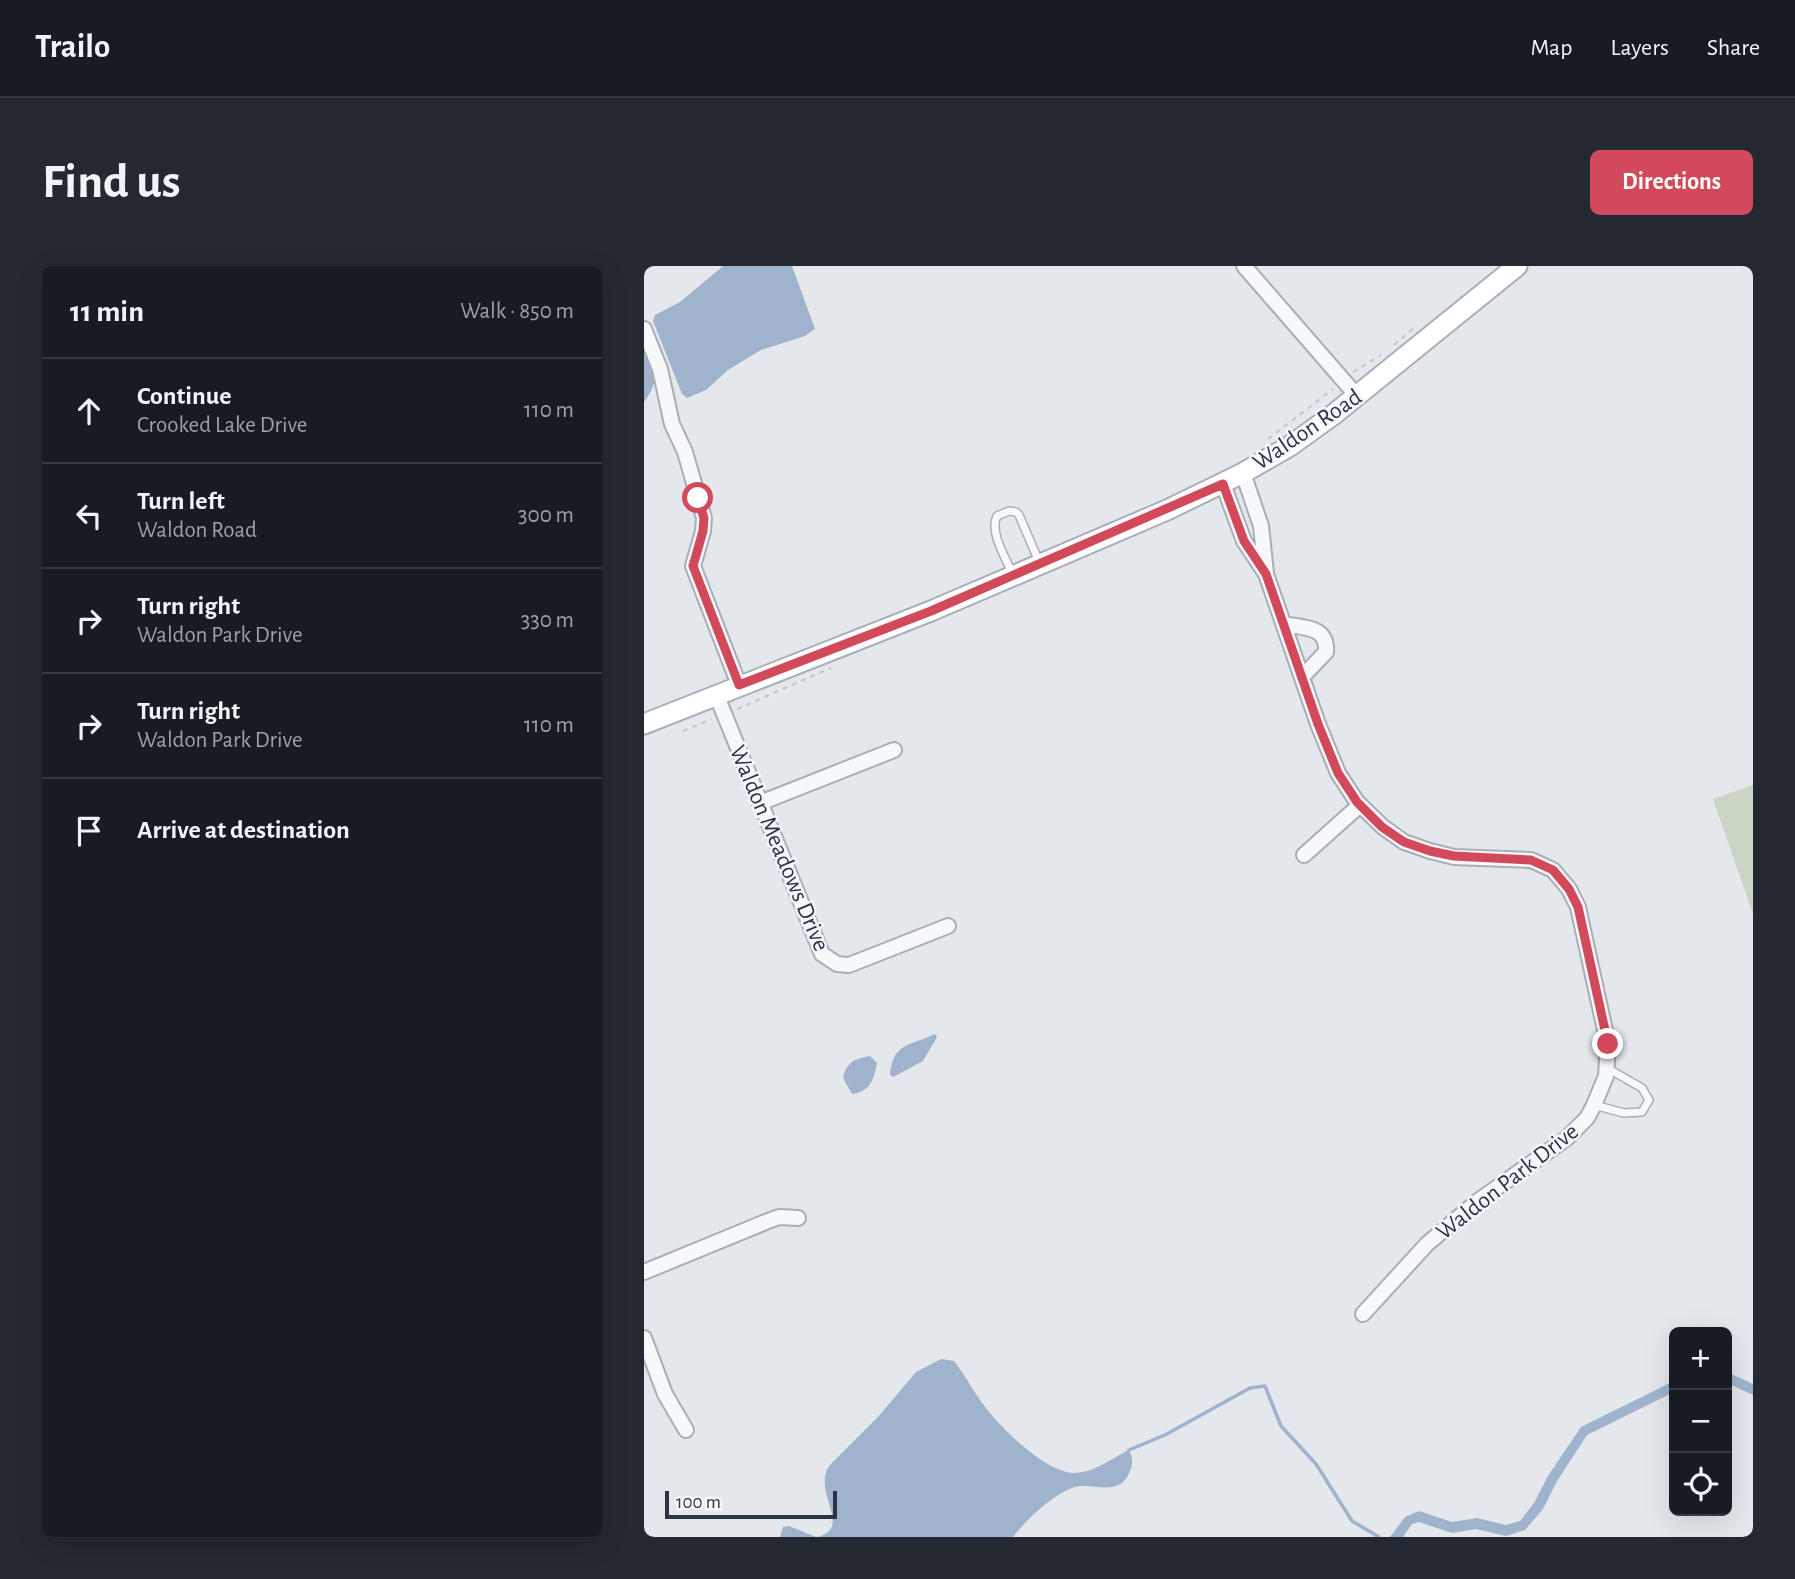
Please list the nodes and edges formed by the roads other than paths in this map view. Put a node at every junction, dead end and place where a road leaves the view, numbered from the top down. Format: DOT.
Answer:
graph roads {
  1 [pos="1244,266"];
  2 [pos="1517,266"];
  3 [pos="644,329"];
  4 [pos="1357,396"];
  5 [pos="1243,473"];
  6 [pos="1223,484"];
  7 [pos="1040,564"];
  8 [pos="1266,574"];
  9 [pos="1013,576"];
  10 [pos="1284,624"];
  11 [pos="1302,677"];
  12 [pos="739,685"];
  13 [pos="716,694"];
  14 [pos="644,724"];
  15 [pos="894,750"];
  16 [pos="760,803"];
  17 [pos="1360,805"];
  18 [pos="1304,855"];
  19 [pos="948,926"];
  20 [pos="1606,1068"];
  21 [pos="1594,1105"];
  22 [pos="798,1218"];
  23 [pos="644,1272"];
  24 [pos="1363,1314"];
  25 [pos="644,1338"];
  26 [pos="686,1430"];
  1 -- 4 [label="street"];
  2 -- 4 [label="street, Waldon Road"];
  3 -- 12 [label="street"];
  4 -- 5 [label="street, Waldon Road"];
  5 -- 6 [label="street, Waldon Road"];
  5 -- 8 [label="street, Waldon Park Drive"];
  6 -- 7 [label="street, Waldon Road"];
  6 -- 8 [label="street, Waldon Park Drive"];
  7 -- 9 [label="street, Waldon Road"];
  7 -- 9 [label="lane"];
  8 -- 10 [label="street, Waldon Park Drive"];
  9 -- 12 [label="street, Waldon Road"];
  10 -- 11 [label="street, Waldon Park Drive"];
  10 -- 11 [label="street"];
  11 -- 17 [label="street, Waldon Park Drive"];
  12 -- 13 [label="street, Waldon Road"];
  13 -- 14 [label="street, Waldon Road"];
  13 -- 16 [label="street, Waldon Meadows Drive"];
  15 -- 16 [label="street"];
  16 -- 19 [label="street, Waldon Meadows Drive"];
  17 -- 18 [label="street"];
  17 -- 20 [label="street, Waldon Park Drive"];
  20 -- 21 [label="street, Waldon Park Drive"];
  20 -- 21 [label="lane"];
  21 -- 24 [label="street, Waldon Park Drive"];
  22 -- 23 [label="street"];
  25 -- 26 [label="street"];
}
